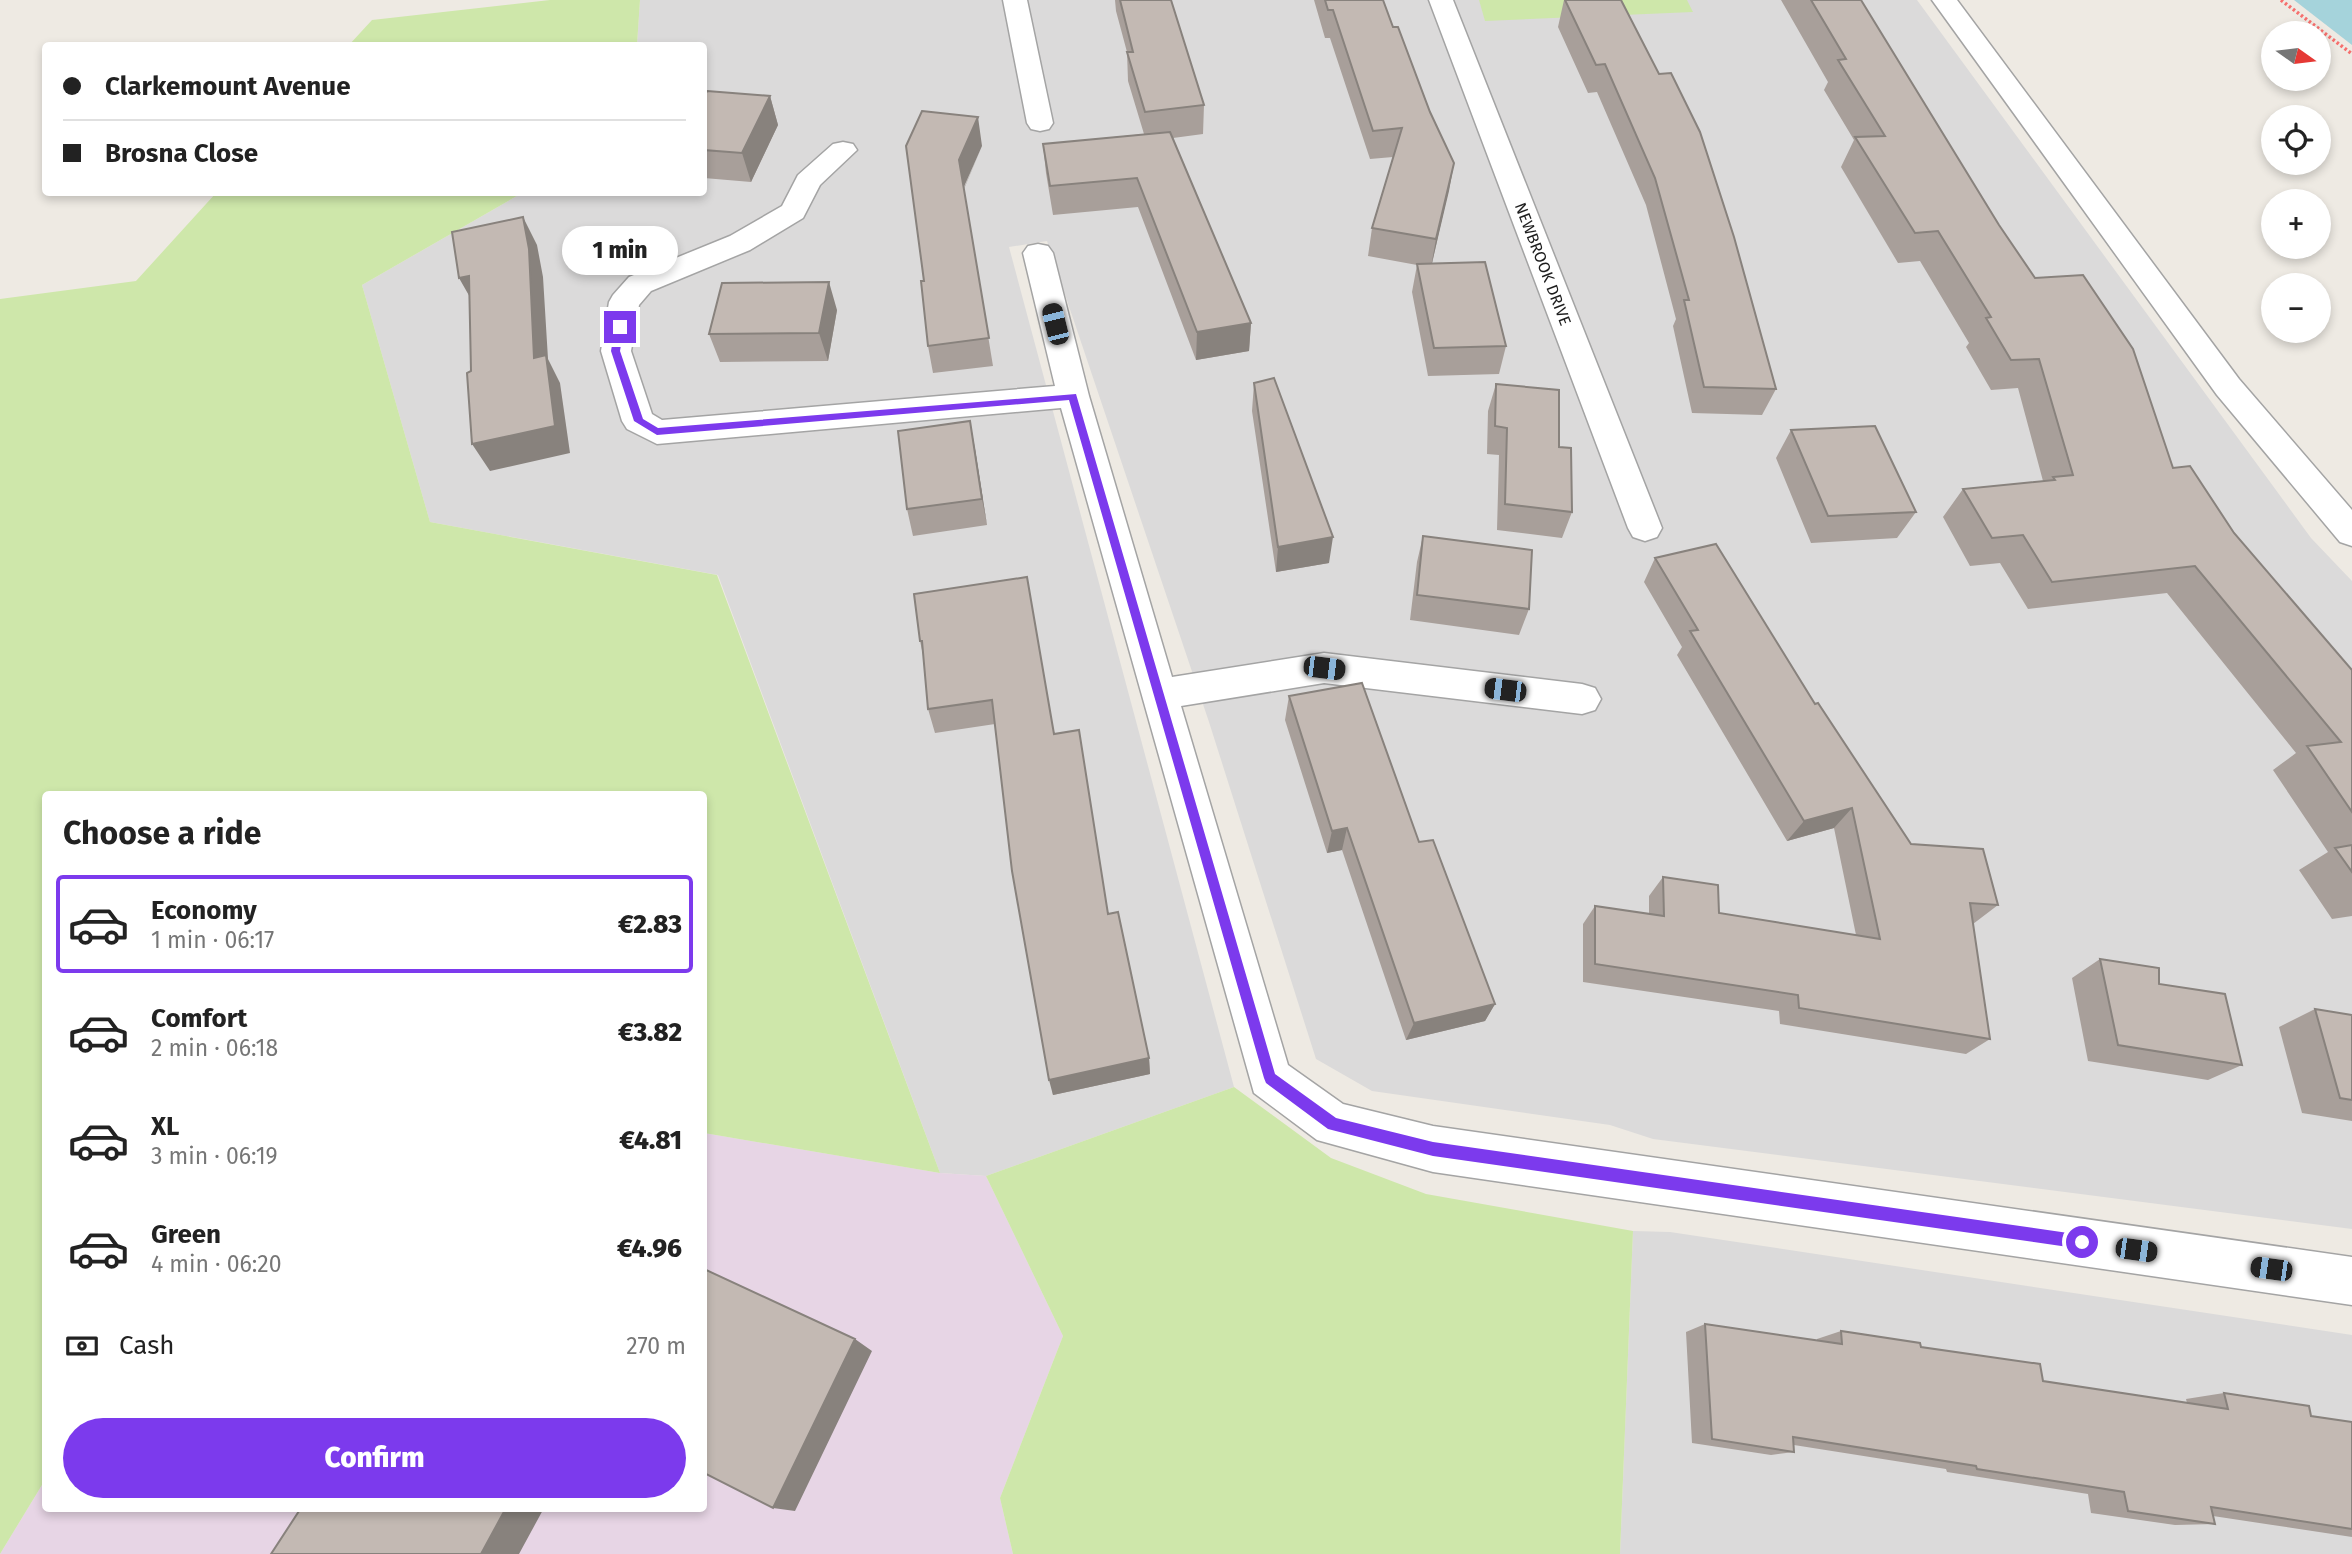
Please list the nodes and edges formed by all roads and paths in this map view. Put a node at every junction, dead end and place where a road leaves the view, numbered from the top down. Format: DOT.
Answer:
graph roads {
  1 [pos="1015,0"];
  2 [pos="1441,0"];
  3 [pos="1944,0"];
  4 [pos="2281,0"];
  5 [pos="2352,54"];
  6 [pos="1040,123"];
  7 [pos="844,150"];
  8 [pos="1038,253"];
  9 [pos="1073,396"];
  10 [pos="1644,528"];
  11 [pos="2352,533"];
  12 [pos="1159,694"];
  13 [pos="1582,699"];
  14 [pos="2352,1280"];
  1 -- 6 [label="street"];
  2 -- 10 [label="street, NEWBROOK DRIVE"];
  3 -- 11 [label="street"];
  4 -- 5 [label="path"];
  7 -- 9 [label="street"];
  8 -- 9 [label="street"];
  9 -- 12 [label="street"];
  12 -- 13 [label="street"];
  12 -- 14 [label="street"];
}
